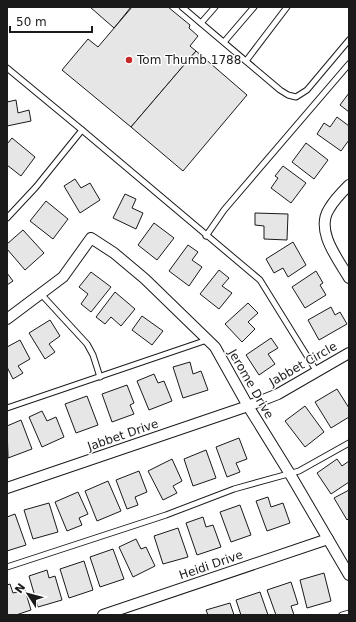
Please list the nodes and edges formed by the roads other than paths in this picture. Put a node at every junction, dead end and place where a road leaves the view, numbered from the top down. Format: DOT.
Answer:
graph roads {
  1 [pos="182,7"];
  2 [pos="215,7"];
  3 [pos="254,7"];
  4 [pos="287,7"];
  5 [pos="201,23"];
  6 [pos="349,40"];
  7 [pos="224,42"];
  8 [pos="246,61"];
  9 [pos="349,64"];
  10 [pos="7,68"];
  11 [pos="82,130"];
  12 [pos="349,184"];
  13 [pos="7,218"];
  14 [pos="206,236"];
  15 [pos="349,278"];
  16 [pos="41,294"];
  17 [pos="7,319"];
  18 [pos="208,340"];
  19 [pos="349,353"];
  20 [pos="317,372"];
  21 [pos="100,376"];
  22 [pos="248,406"];
  23 [pos="7,408"];
  24 [pos="349,443"];
  25 [pos="290,474"];
  26 [pos="7,488"];
  27 [pos="328,540"];
  28 [pos="7,567"];
  29 [pos="349,575"];
  30 [pos="349,612"];
  31 [pos="103,615"];
  32 [pos="342,615"];
  1 -- 5 [label="lane"];
  2 -- 5 [label="lane"];
  3 -- 7 [label="lane"];
  4 -- 8 [label="lane"];
  5 -- 7 [label="lane"];
  6 -- 8 [label="lane"];
  7 -- 8 [label="lane"];
  9 -- 14 [label="lane"];
  10 -- 11 [label="lane"];
  11 -- 13 [label="lane"];
  11 -- 14 [label="lane"];
  12 -- 15 [label="street"];
  14 -- 20 [label="lane"];
  16 -- 17 [label="street"];
  16 -- 18 [label="street, Jerome Drive"];
  16 -- 21 [label="lane"];
  18 -- 21 [label="lane"];
  18 -- 22 [label="street, Jerome Drive"];
  19 -- 20 [label="street, Jabbet Circle"];
  20 -- 22 [label="street, Jabbet Circle"];
  21 -- 23 [label="lane"];
  22 -- 25 [label="street, Jerome Drive"];
  22 -- 26 [label="street, Jabbet Drive"];
  24 -- 25 [label="lane"];
  25 -- 27 [label="street, Jerome Drive"];
  25 -- 28 [label="lane"];
  27 -- 29 [label="street, Jerome Drive"];
  27 -- 31 [label="street, Heidi Drive"];
  30 -- 32 [label="lane"];
}
